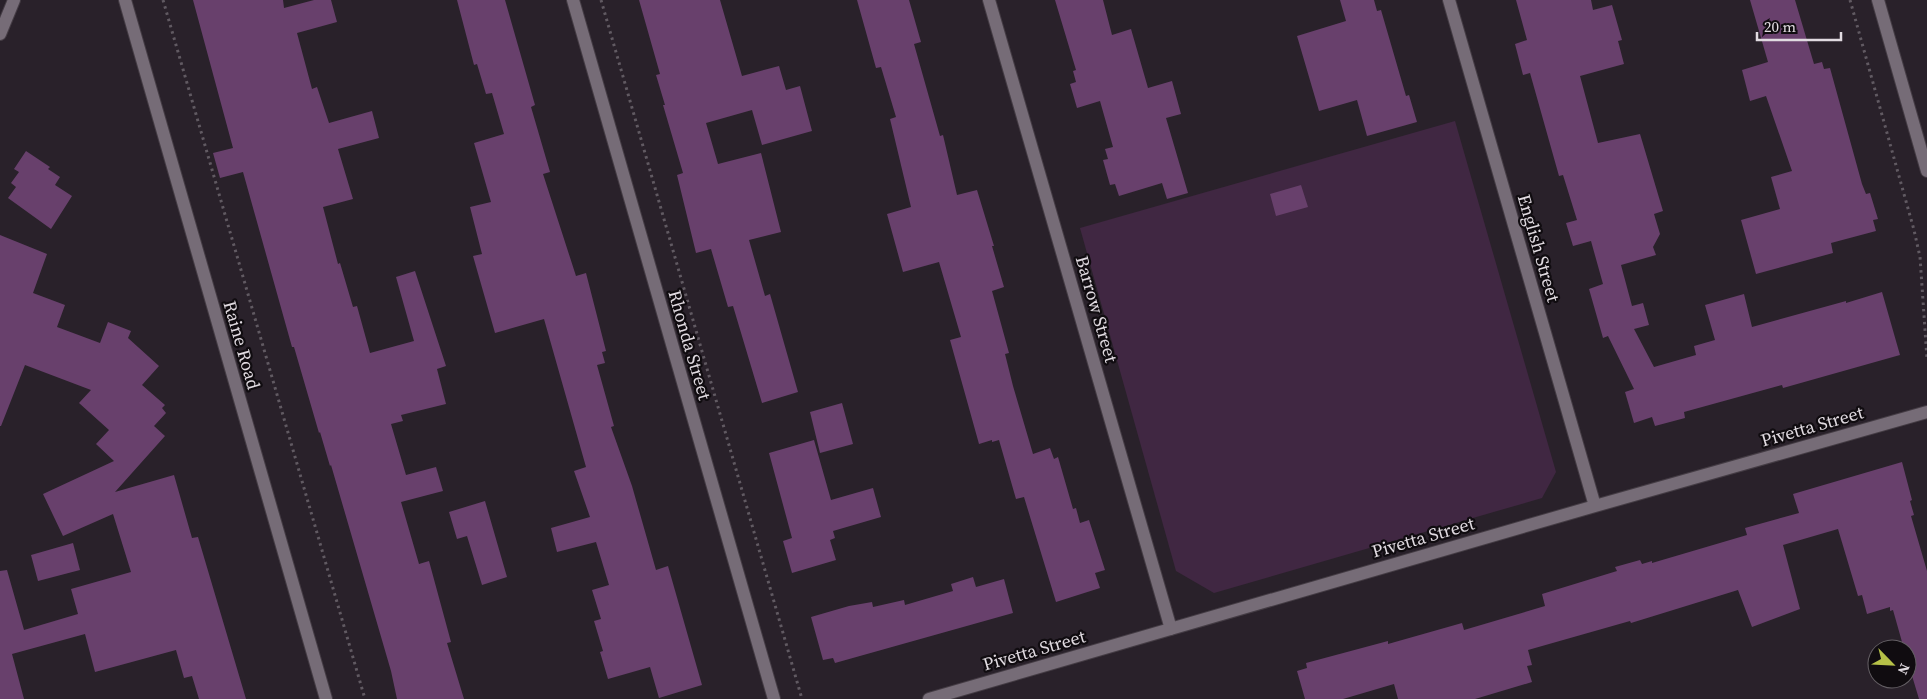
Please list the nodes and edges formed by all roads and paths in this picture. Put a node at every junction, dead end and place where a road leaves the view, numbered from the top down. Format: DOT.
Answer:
graph roads {
  1 [pos="14,0"];
  2 [pos="124,0"];
  3 [pos="164,0"];
  4 [pos="573,0"];
  5 [pos="601,0"];
  6 [pos="989,0"];
  7 [pos="1449,0"];
  8 [pos="1850,0"];
  9 [pos="1878,0"];
  10 [pos="0,34"];
  11 [pos="1927,171"];
  12 [pos="1927,359"];
  13 [pos="1927,412"];
  14 [pos="1595,506"];
  15 [pos="1172,629"];
  16 [pos="326,699"];
  17 [pos="365,699"];
  18 [pos="774,699"];
  19 [pos="802,699"];
  20 [pos="929,699"];
  1 -- 10 [label="street"];
  2 -- 16 [label="street, Raine Road"];
  3 -- 17 [label="path"];
  4 -- 18 [label="street, Rhonda Street"];
  5 -- 19 [label="path"];
  6 -- 15 [label="street, Barrow Street"];
  7 -- 14 [label="street, English Street"];
  8 -- 12 [label="path"];
  9 -- 11 [label="street"];
  13 -- 14 [label="street, Pivetta Street"];
  14 -- 15 [label="street, Pivetta Street"];
  15 -- 20 [label="street, Pivetta Street"];
}
